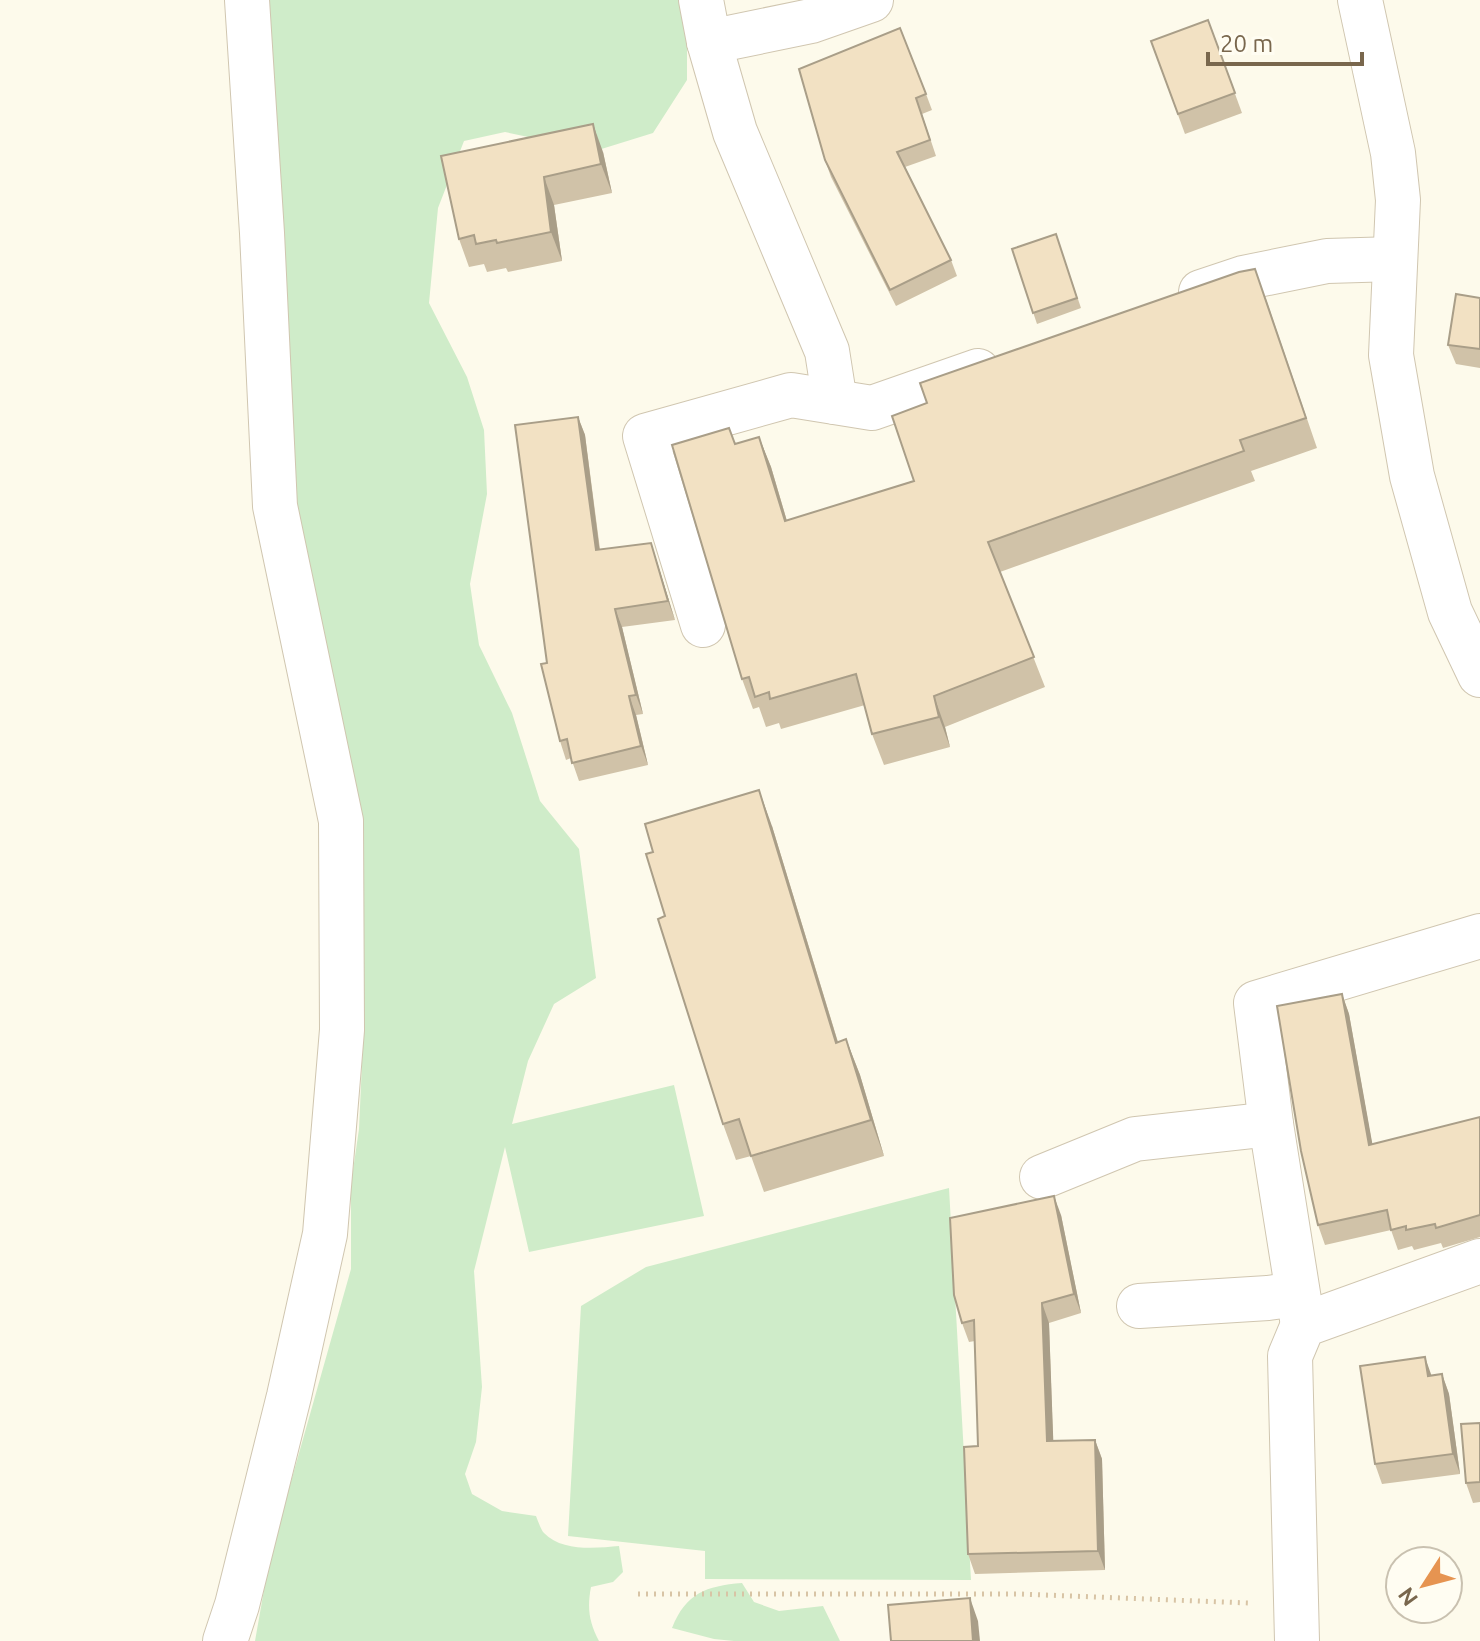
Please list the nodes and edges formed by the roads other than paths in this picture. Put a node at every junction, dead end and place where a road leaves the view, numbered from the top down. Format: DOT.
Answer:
graph roads {
  1 [pos="247,0"];
  2 [pos="701,0"];
  3 [pos="871,0"];
  4 [pos="1360,0"];
  5 [pos="709,42"];
  6 [pos="1395,259"];
  7 [pos="1169,304"];
  8 [pos="1020,356"];
  9 [pos="835,402"];
  10 [pos="703,625"];
  11 [pos="1480,675"];
  12 [pos="1480,936"];
  13 [pos="1271,1124"];
  14 [pos="1042,1177"];
  15 [pos="1480,1261"];
  16 [pos="1139,1306"];
  17 [pos="1300,1310"];
  18 [pos="1297,1623"];
  19 [pos="225,1641"];
  1 -- 19 [label="street"];
  2 -- 5 [label="street"];
  3 -- 5 [label="street"];
  4 -- 6 [label="street"];
  5 -- 9 [label="street"];
  6 -- 7 [label="street"];
  6 -- 11 [label="street"];
  8 -- 9 [label="street"];
  9 -- 10 [label="street"];
  12 -- 13 [label="street"];
  13 -- 14 [label="street"];
  13 -- 17 [label="street"];
  15 -- 17 [label="street"];
  16 -- 17 [label="street"];
  17 -- 18 [label="street"];
}
